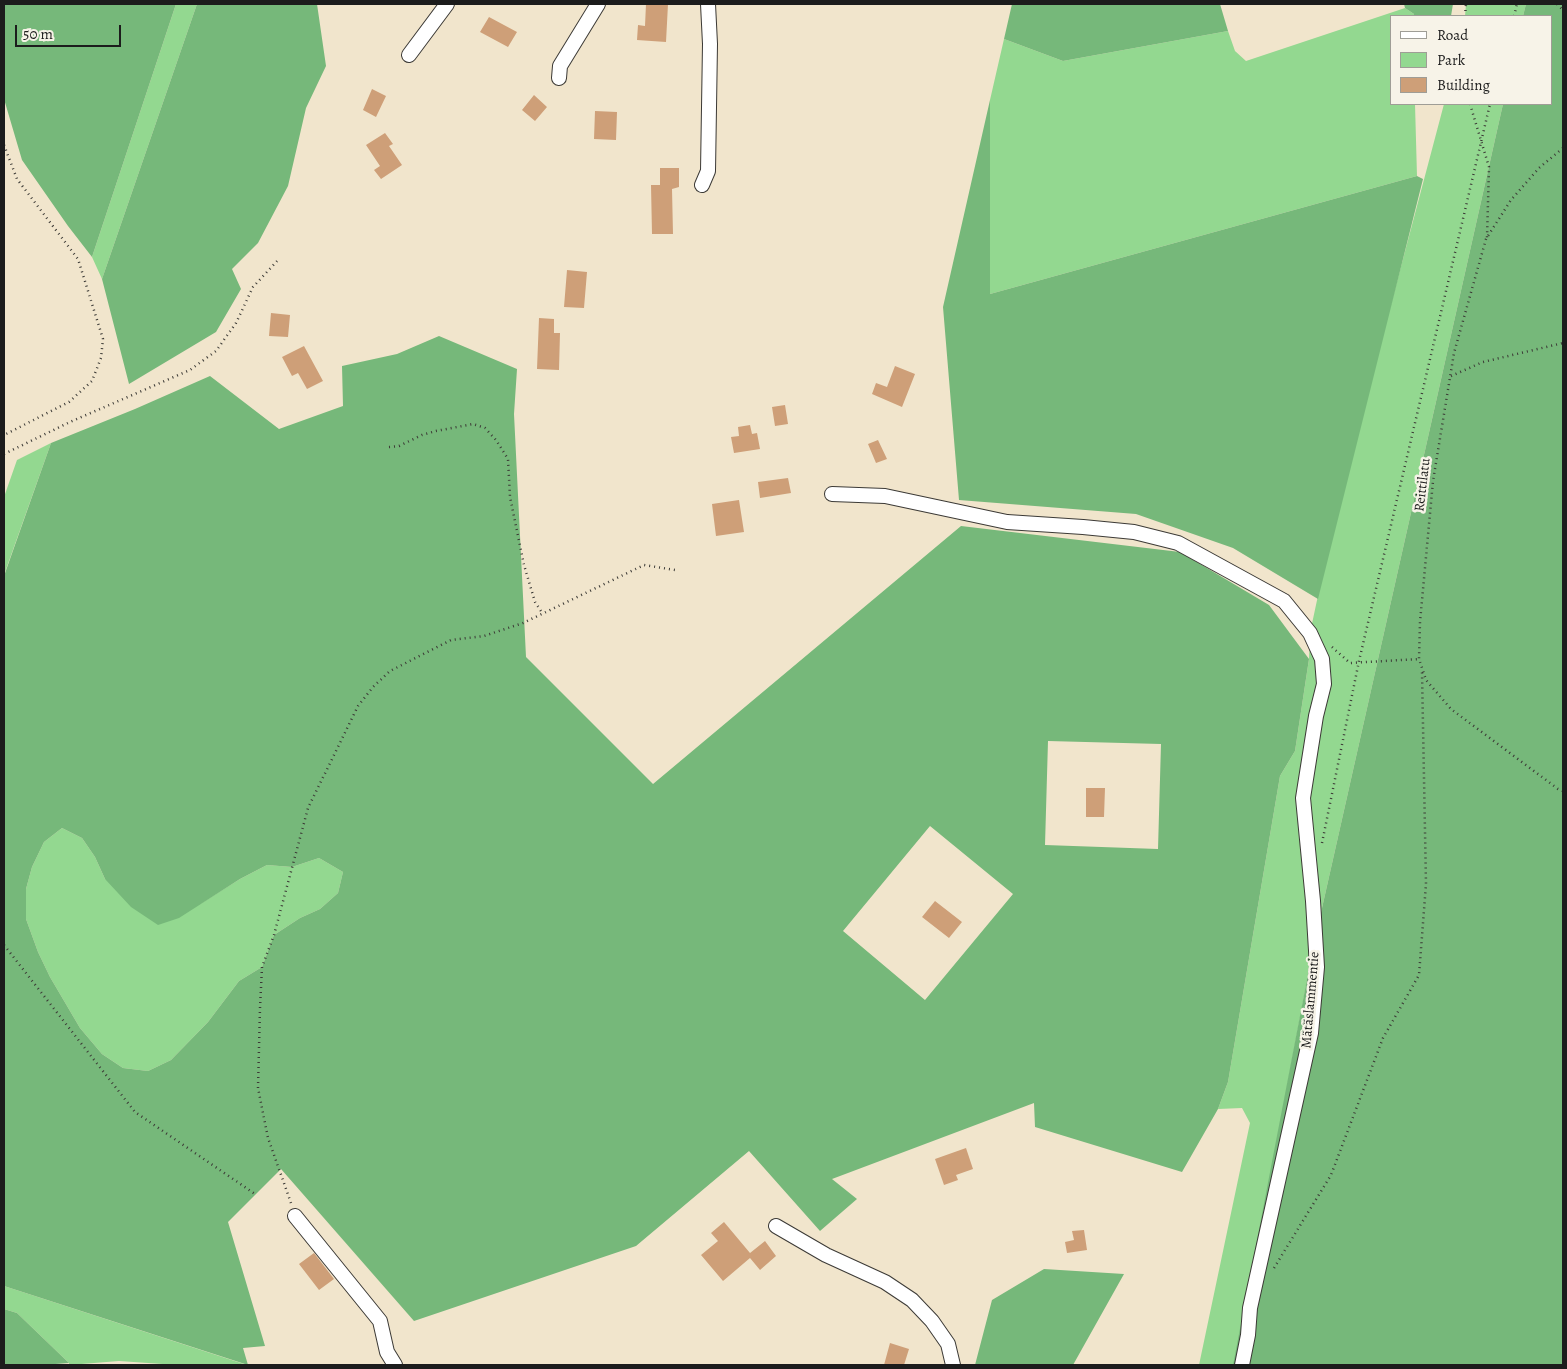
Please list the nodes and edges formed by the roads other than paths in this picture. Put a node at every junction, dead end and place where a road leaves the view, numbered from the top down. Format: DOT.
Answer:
graph roads {
  1 [pos="447,4"];
  2 [pos="598,4"];
  3 [pos="708,4"];
  4 [pos="409,55"];
  5 [pos="559,78"];
  6 [pos="702,185"];
  7 [pos="832,494"];
  8 [pos="295,1216"];
  9 [pos="776,1226"];
  10 [pos="395,1365"];
  11 [pos="953,1365"];
  12 [pos="1242,1365"];
  1 -- 4 [label="street"];
  2 -- 5 [label="street"];
  3 -- 6 [label="street"];
  7 -- 12 [label="street, Mätäslammentie"];
  8 -- 10 [label="street"];
  9 -- 11 [label="street"];
}
